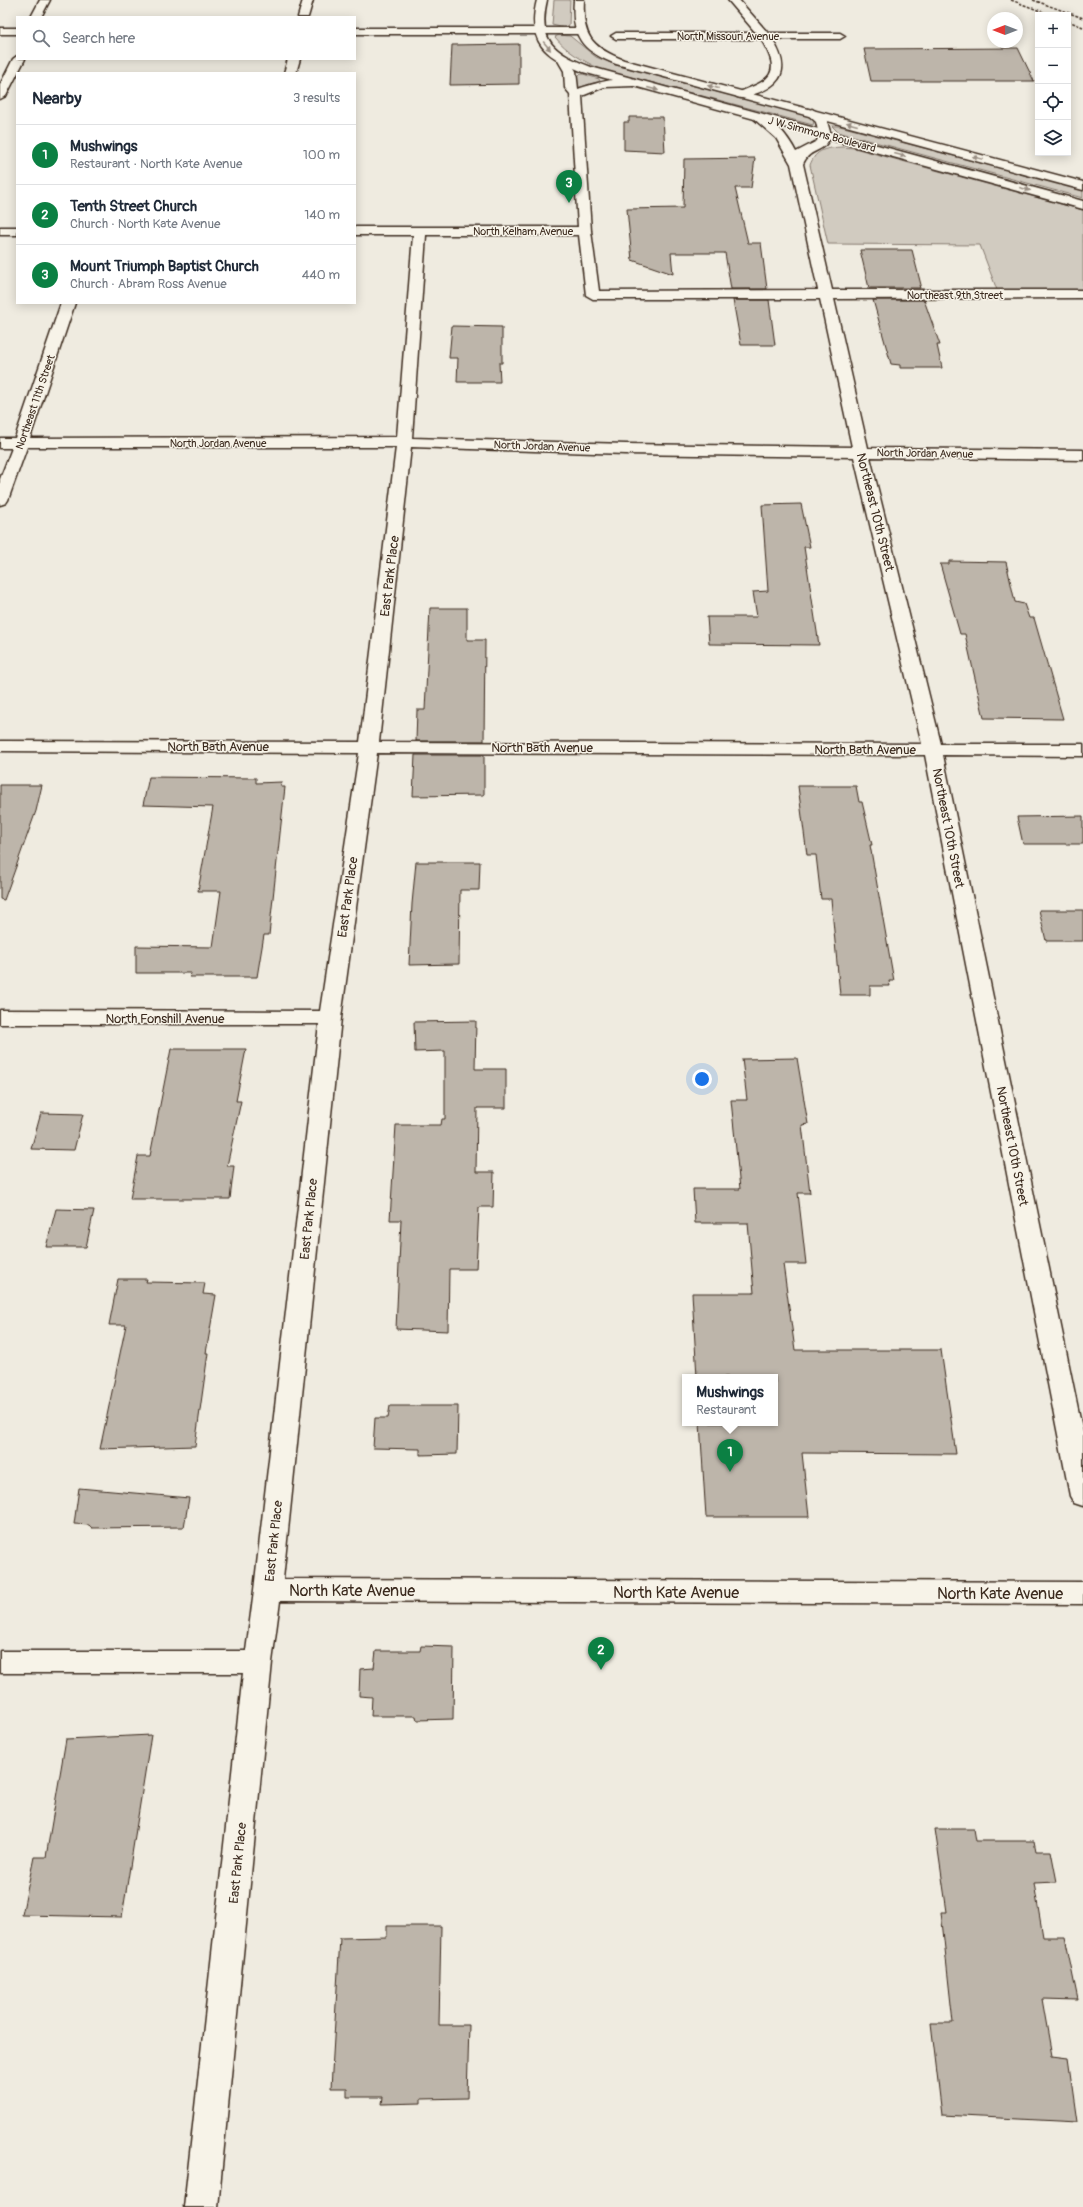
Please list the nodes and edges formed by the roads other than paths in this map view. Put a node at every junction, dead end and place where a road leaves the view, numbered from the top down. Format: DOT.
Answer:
graph roads {
  1 [pos="45,0"];
  2 [pos="308,0"];
  3 [pos="542,0"];
  4 [pos="579,0"];
  5 [pos="733,0"];
  6 [pos="37,16"];
  7 [pos="304,16"];
  8 [pos="0,31"];
  9 [pos="16,31"];
  10 [pos="356,31"];
  11 [pos="540,31"];
  12 [pos="578,31"];
  13 [pos="616,36"];
  14 [pos="766,36"];
  15 [pos="840,36"];
  16 [pos="563,59"];
  17 [pos="18,60"];
  18 [pos="294,60"];
  19 [pos="290,72"];
  20 [pos="633,83"];
  21 [pos="576,94"];
  22 [pos="741,95"];
  23 [pos="0,96"];
  24 [pos="812,113"];
  25 [pos="758,117"];
  26 [pos="825,135"];
  27 [pos="797,164"];
  28 [pos="1083,186"];
  29 [pos="1083,205"];
  30 [pos="0,231"];
  31 [pos="16,231"];
  32 [pos="356,231"];
  33 [pos="420,231"];
  34 [pos="585,231"];
  35 [pos="1083,294"];
  36 [pos="826,296"];
  37 [pos="68,304"];
  38 [pos="404,442"];
  39 [pos="0,443"];
  40 [pos="21,443"];
  41 [pos="861,452"];
  42 [pos="1083,455"];
  43 [pos="0,500"];
  44 [pos="0,746"];
  45 [pos="369,746"];
  46 [pos="934,750"];
  47 [pos="1083,750"];
  48 [pos="0,1017"];
  49 [pos="330,1018"];
  50 [pos="1083,1496"];
  51 [pos="268,1590"];
  52 [pos="1083,1593"];
  53 [pos="0,1662"];
  54 [pos="258,1662"];
  55 [pos="201,2207"];
  1 -- 6 [label="street"];
  2 -- 7 [label="street"];
  3 -- 11 [label="street"];
  4 -- 12 [label="street"];
  5 -- 14 [label="street"];
  8 -- 9 [label="street"];
  10 -- 11 [label="street"];
  11 -- 12 [label="street"];
  11 -- 16 [label="street, one-way"];
  22 -- 12 [label="street, J W Simmons Boulevard, one-way"];
  13 -- 14 [label="street, North Missouri Avenue"];
  14 -- 15 [label="street, North Missouri Avenue"];
  14 -- 22 [label="street"];
  16 -- 20 [label="street, J W Simmons Boulevard"];
  16 -- 21 [label="street"];
  17 -- 23 [label="street"];
  18 -- 19 [label="street"];
  20 -- 21 [label="street"];
  20 -- 25 [label="street, J W Simmons Boulevard, one-way"];
  21 -- 34 [label="street"];
  22 -- 24 [label="street, J W Simmons Boulevard"];
  24 -- 26 [label="street"];
  28 -- 24 [label="street, J W Simmons Boulevard, one-way"];
  25 -- 26 [label="street, J W Simmons Boulevard"];
  25 -- 27 [label="street, Northeast 10th Street"];
  26 -- 27 [label="street"];
  26 -- 29 [label="street, J W Simmons Boulevard, one-way"];
  27 -- 36 [label="street, Northeast 10th Street"];
  30 -- 31 [label="street"];
  32 -- 33 [label="street, North Kelham Avenue"];
  33 -- 34 [label="street, North Kelham Avenue"];
  33 -- 38 [label="street, East Park Place"];
  34 -- 36 [label="street, North Kelham Avenue"];
  35 -- 36 [label="street, Northeast 9th Street"];
  36 -- 41 [label="street, Northeast 10th Street"];
  37 -- 40 [label="street, Northeast 11th Street"];
  38 -- 40 [label="street, North Jordan Avenue"];
  38 -- 41 [label="street, North Jordan Avenue"];
  38 -- 45 [label="street, East Park Place"];
  39 -- 40 [label="street, North Jordan Avenue"];
  40 -- 43 [label="street, Northeast 11th Street"];
  41 -- 42 [label="street, North Jordan Avenue"];
  41 -- 46 [label="street, Northeast 10th Street"];
  44 -- 45 [label="street, North Bath Avenue"];
  45 -- 46 [label="street, North Bath Avenue"];
  45 -- 49 [label="street, East Park Place"];
  46 -- 47 [label="street, North Bath Avenue"];
  46 -- 50 [label="street, Northeast 10th Street"];
  48 -- 49 [label="street, North Fonshill Avenue"];
  49 -- 51 [label="street, East Park Place"];
  51 -- 52 [label="street, North Kate Avenue"];
  51 -- 54 [label="street, East Park Place"];
  53 -- 54 [label="street"];
  54 -- 55 [label="street, East Park Place"];
}
